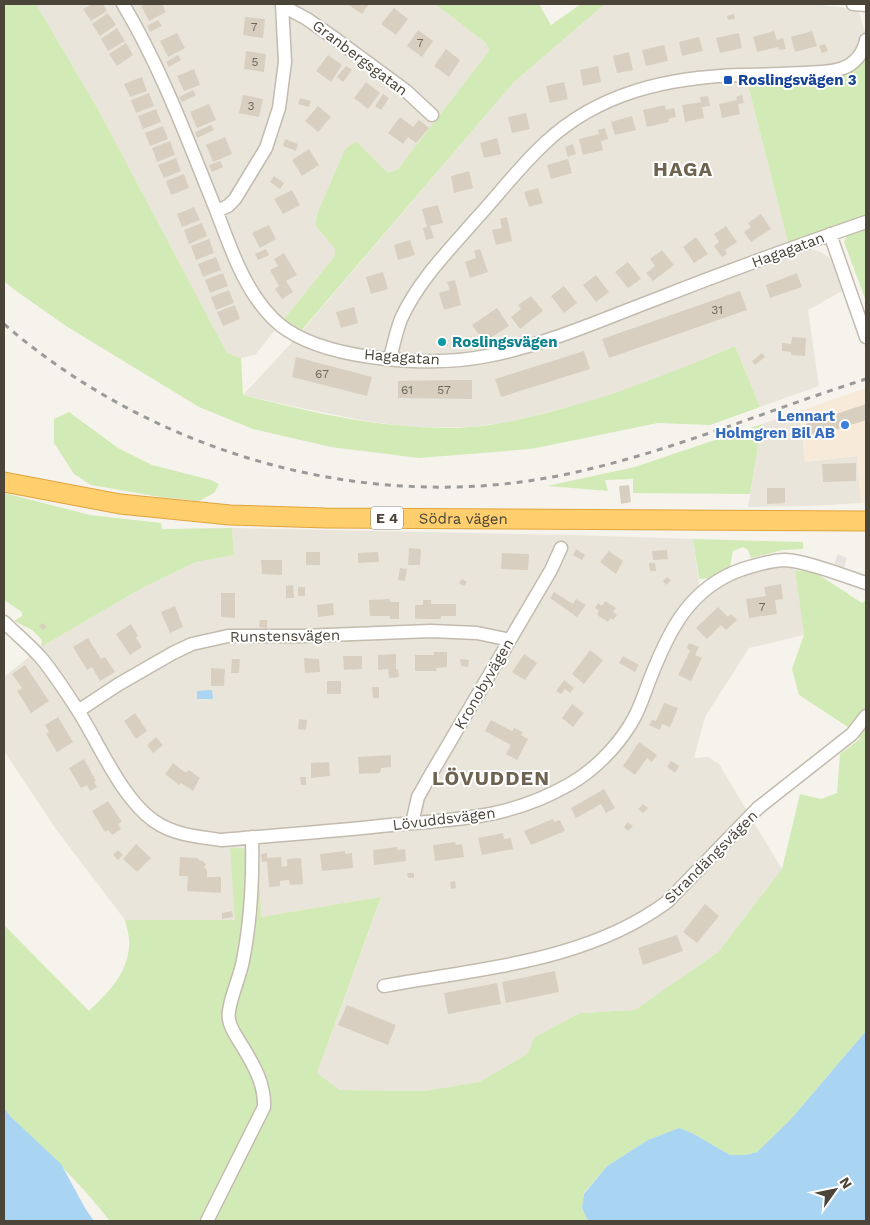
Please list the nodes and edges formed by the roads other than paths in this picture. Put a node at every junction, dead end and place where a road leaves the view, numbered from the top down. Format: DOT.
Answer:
graph roads {
  1 [pos="123,4"];
  2 [pos="854,4"];
  3 [pos="283,5"];
  4 [pos="866,5"];
  5 [pos="866,40"];
  6 [pos="432,115"];
  7 [pos="217,211"];
  8 [pos="866,222"];
  9 [pos="830,234"];
  10 [pos="866,337"];
  11 [pos="390,359"];
  12 [pos="4,482"];
  13 [pos="866,521"];
  14 [pos="561,548"];
  15 [pos="840,561"];
  16 [pos="836,574"];
  17 [pos="866,583"];
  18 [pos="4,622"];
  19 [pos="510,640"];
  20 [pos="78,711"];
  21 [pos="866,716"];
  22 [pos="412,823"];
  23 [pos="252,837"];
  24 [pos="384,986"];
  25 [pos="207,1221"];
  1 -- 7 [label="street, Hagagatan"];
  2 -- 4 [label="street"];
  3 -- 6 [label="street, Granbergsgatan"];
  3 -- 7 [label="street"];
  5 -- 11 [label="street"];
  7 -- 11 [label="street, Hagagatan"];
  8 -- 9 [label="street, Hagagatan"];
  9 -- 10 [label="street"];
  9 -- 11 [label="street, Hagagatan"];
  12 -- 13 [label="highway, Södra vägen / E 4"];
  14 -- 19 [label="street, Kronobyvägen"];
  15 -- 16 [label="street"];
  16 -- 17 [label="street, Lövuddsvägen"];
  16 -- 22 [label="street, Lövuddsvägen"];
  18 -- 20 [label="street, Lövuddsvägen"];
  19 -- 20 [label="street, Runstensvägen"];
  19 -- 22 [label="street, Kronobyvägen"];
  20 -- 23 [label="street, Lövuddsvägen"];
  21 -- 24 [label="street, Strandängsvägen"];
  22 -- 23 [label="street, Lövuddsvägen"];
  23 -- 25 [label="street"];
}
